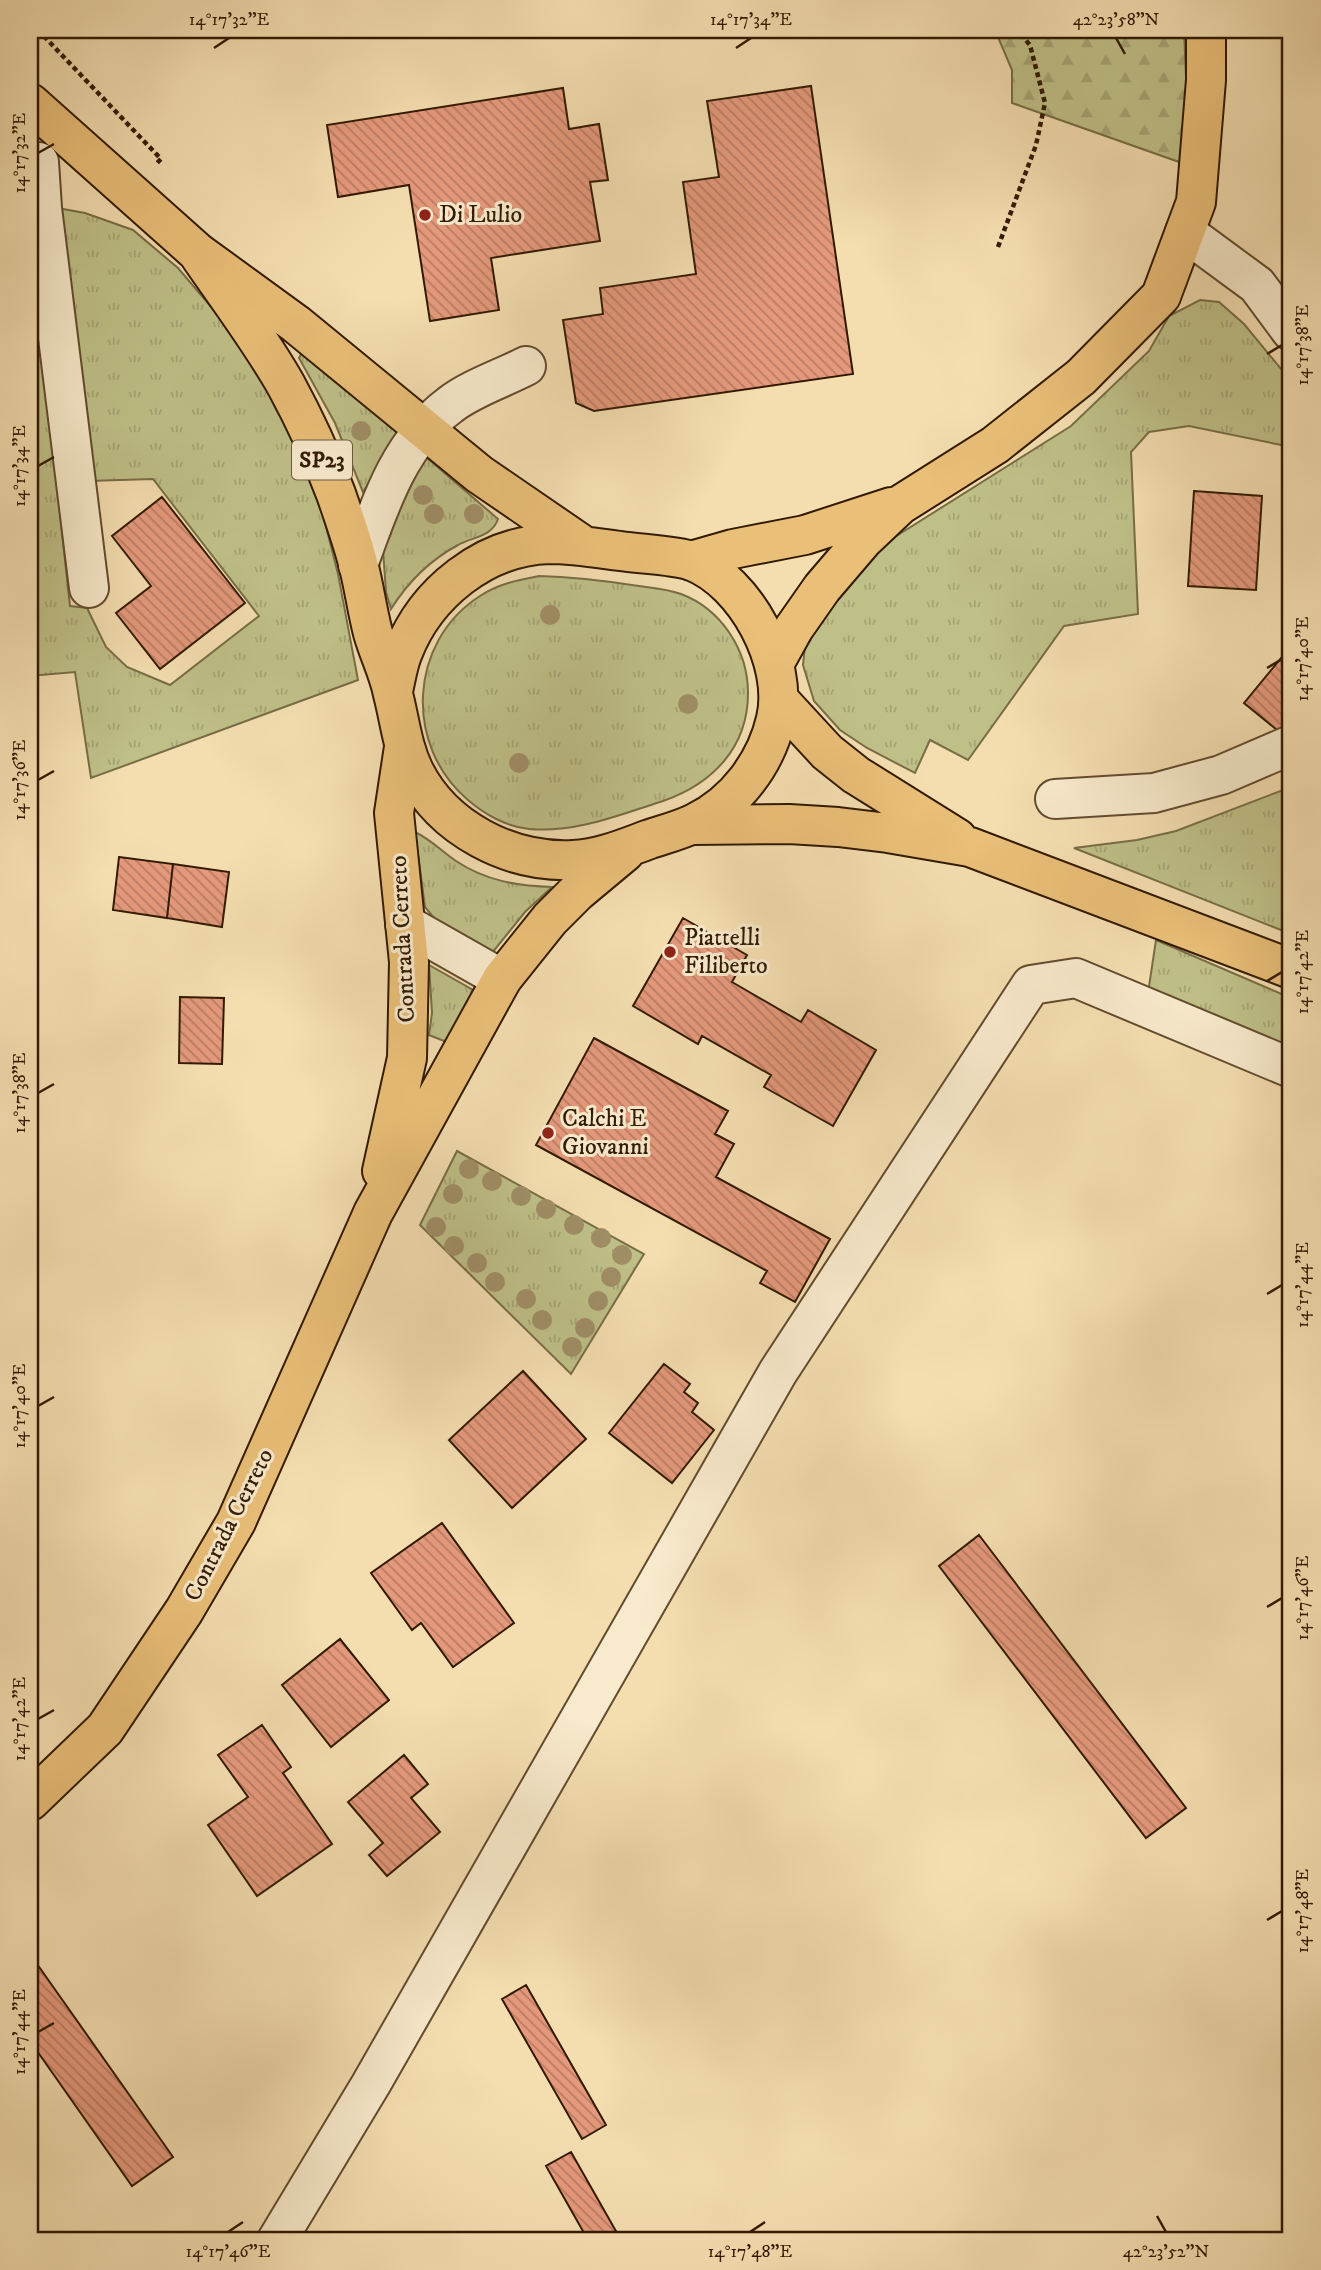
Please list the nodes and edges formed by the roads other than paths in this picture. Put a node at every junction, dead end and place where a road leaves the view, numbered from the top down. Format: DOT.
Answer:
graph roads {
  1 [pos="1206,30"];
  2 [pos="30,103"];
  3 [pos="80,148"];
  4 [pos="35,159"];
  5 [pos="1185,232"];
  6 [pos="197,252"];
  7 [pos="1291,331"];
  8 [pos="526,366"];
  9 [pos="424,428"];
  10 [pos="900,505"];
  11 [pos="583,546"];
  12 [pos="691,561"];
  13 [pos="358,565"];
  14 [pos="89,588"];
  15 [pos="777,682"];
  16 [pos="393,691"];
  17 [pos="1291,745"];
  18 [pos="404,747"];
  19 [pos="1055,799"];
  20 [pos="692,825"];
  21 [pos="635,844"];
  22 [pos="970,847"];
  23 [pos="405,924"];
  24 [pos="1291,969"];
  25 [pos="502,979"];
  26 [pos="1291,1068"];
  27 [pos="373,1213"];
  28 [pos="30,1801"];
  29 [pos="277,2240"];
  1 -- 5 [label="main road"];
  2 -- 3 [label="main road, SP23"];
  3 -- 4 [label="street"];
  3 -- 6 [label="main road, SP23"];
  4 -- 14 [label="street"];
  5 -- 7 [label="street"];
  5 -- 10 [label="main road"];
  6 -- 9 [label="main road, SP23"];
  6 -- 13 [label="main road, SP23"];
  8 -- 9 [label="street"];
  9 -- 11 [label="main road, SP23"];
  9 -- 13 [label="street"];
  10 -- 12 [label="main road"];
  10 -- 15 [label="main road"];
  11 -- 12 [label="main road"];
  11 -- 16 [label="main road"];
  12 -- 15 [label="main road"];
  13 -- 16 [label="main road, SP23"];
  15 -- 20 [label="main road"];
  15 -- 22 [label="main road"];
  16 -- 18 [label="main road"];
  17 -- 19 [label="street"];
  18 -- 21 [label="main road"];
  18 -- 23 [label="main road, Contrada Cerreto"];
  20 -- 21 [label="main road"];
  20 -- 22 [label="main road"];
  21 -- 25 [label="main road, Contrada Cerreto"];
  22 -- 24 [label="main road"];
  23 -- 25 [label="street"];
  23 -- 27 [label="main road, Contrada Cerreto"];
  25 -- 27 [label="main road, Contrada Cerreto"];
  26 -- 29 [label="street"];
  27 -- 28 [label="main road, Contrada Cerreto"];
}
